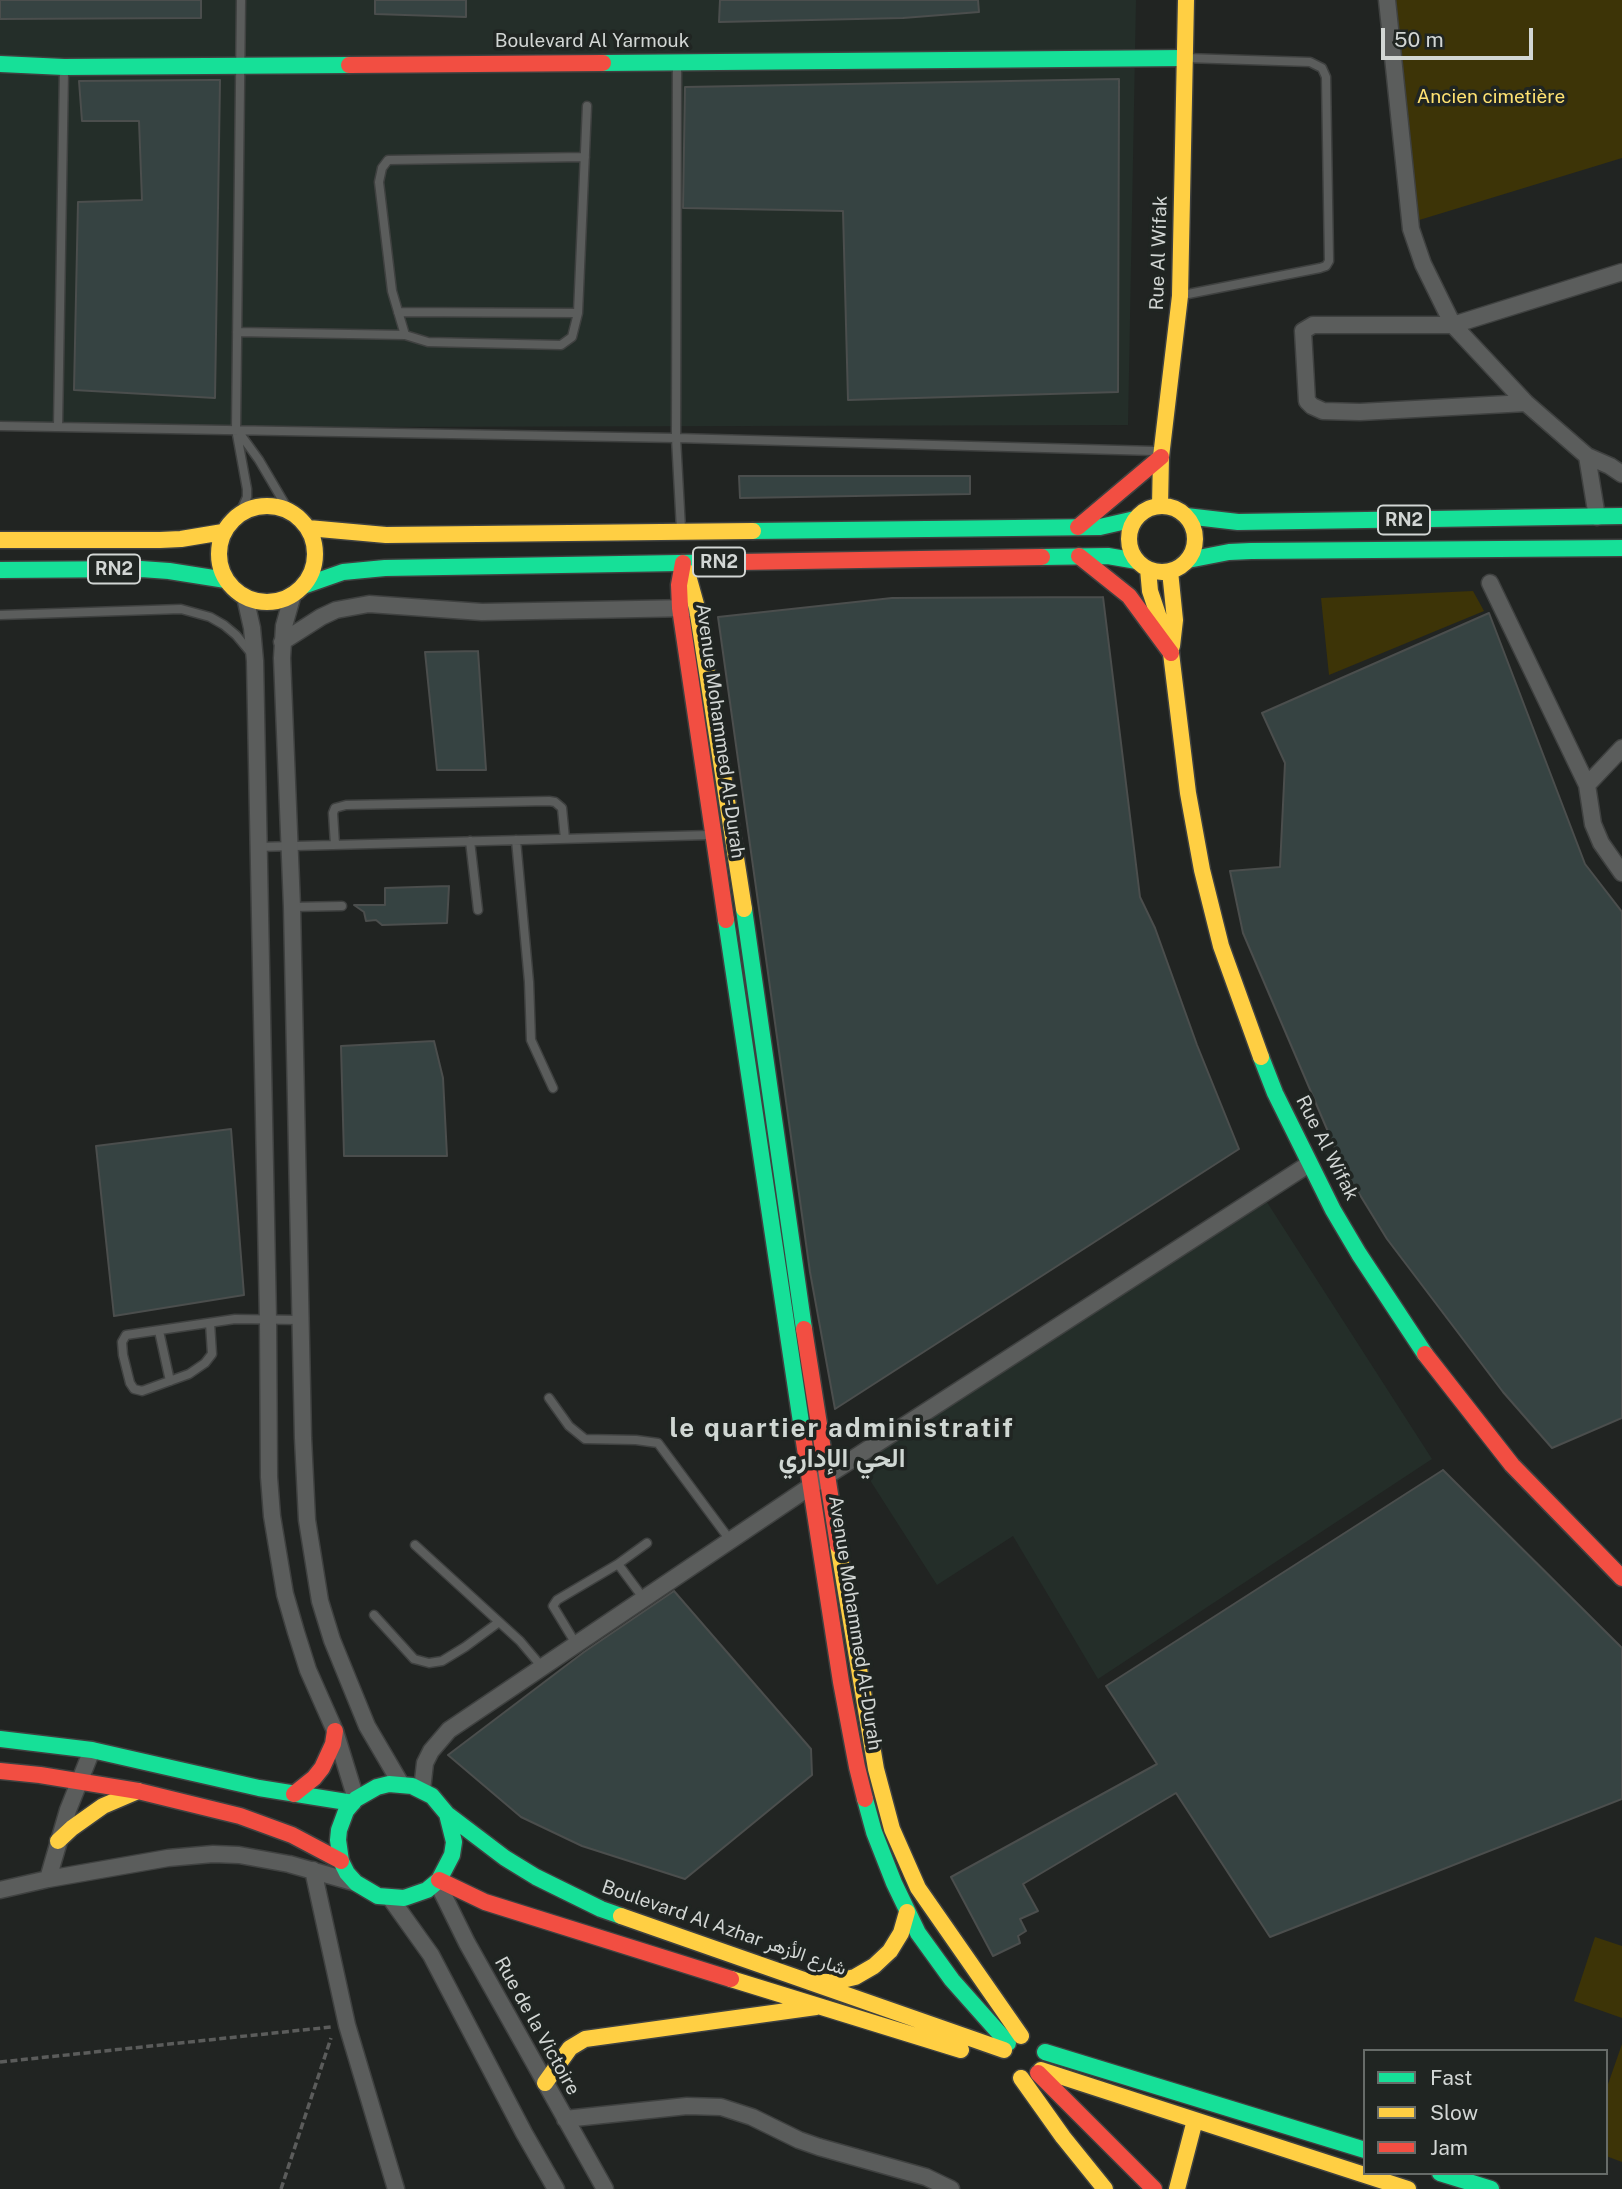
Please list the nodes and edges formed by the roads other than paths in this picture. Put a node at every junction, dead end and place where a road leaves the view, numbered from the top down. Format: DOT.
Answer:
graph roads {
  1 [pos="241,0"];
  2 [pos="1186,0"];
  3 [pos="1387,0"];
  4 [pos="1185,58"];
  5 [pos="677,62"];
  6 [pos="0,64"];
  7 [pos="240,65"];
  8 [pos="64,67"];
  9 [pos="587,106"];
  10 [pos="585,157"];
  11 [pos="1622,272"];
  12 [pos="1180,296"];
  13 [pos="398,312"];
  14 [pos="578,313"];
  15 [pos="1453,325"];
  16 [pos="237,332"];
  17 [pos="405,335"];
  18 [pos="1526,403"];
  19 [pos="0,426"];
  20 [pos="58,427"];
  21 [pos="236,429"];
  22 [pos="676,438"];
  23 [pos="1161,454"];
  24 [pos="1587,456"];
  25 [pos="1622,474"];
  26 [pos="1160,506"];
  27 [pos="289,511"];
  28 [pos="240,513"];
  29 [pos="1186,516"];
  30 [pos="1622,516"];
  31 [pos="1597,517"];
  32 [pos="1135,519"];
  33 [pos="1078,527"];
  34 [pos="308,528"];
  35 [pos="681,531"];
  36 [pos="223,532"];
  37 [pos="0,540"];
  38 [pos="1622,548"];
  39 [pos="1079,556"];
  40 [pos="1188,560"];
  41 [pos="682,563"];
  42 [pos="1142,565"];
  43 [pos="0,570"];
  44 [pos="1170,571"];
  45 [pos="226,580"];
  46 [pos="1490,583"];
  47 [pos="298,590"];
  48 [pos="245,597"];
  49 [pos="680,608"];
  50 [pos="697,608"];
  51 [pos="0,615"];
  52 [pos="282,642"];
  53 [pos="1171,653"];
  54 [pos="255,661"];
  55 [pos="1622,748"];
  56 [pos="1587,785"];
  57 [pos="732,833"];
  58 [pos="713,835"];
  59 [pos="565,839"];
  60 [pos="516,840"];
  61 [pos="470,841"];
  62 [pos="335,845"];
  63 [pos="290,846"];
  64 [pos="257,847"];
  65 [pos="1622,873"];
  66 [pos="292,906"];
  67 [pos="342,906"];
  68 [pos="478,910"];
  69 [pos="552,1088"];
  70 [pos="1309,1164"];
  71 [pos="268,1320"];
  72 [pos="300,1320"];
  73 [pos="210,1323"];
  74 [pos="159,1331"];
  75 [pos="170,1381"];
  76 [pos="549,1398"];
  77 [pos="828,1474"];
  78 [pos="811,1486"];
  79 [pos="730,1540"];
  80 [pos="647,1543"];
  81 [pos="415,1545"];
  82 [pos="618,1564"];
  83 [pos="1622,1578"];
  84 [pos="644,1599"];
  85 [pos="374,1615"];
  86 [pos="499,1622"];
  87 [pos="576,1644"];
  88 [pos="542,1667"];
  89 [pos="335,1731"];
  90 [pos="0,1739"];
  91 [pos="92,1750"];
  92 [pos="0,1771"];
  93 [pos="79,1780"];
  94 [pos="401,1784"];
  95 [pos="422,1790"];
  96 [pos="138,1791"];
  97 [pos="294,1794"];
  98 [pos="355,1801"];
  99 [pos="447,1814"];
  100 [pos="58,1841"];
  101 [pos="341,1861"];
  102 [pos="313,1870"];
  103 [pos="48,1879"];
  104 [pos="438,1881"];
  105 [pos="356,1883"];
  106 [pos="0,1890"];
  107 [pos="391,1899"];
  108 [pos="907,1912"];
  109 [pos="812,1982"];
  110 [pos="824,2006"];
  111 [pos="1045,2052"];
  112 [pos="1011,2057"];
  113 [pos="1040,2071"];
  114 [pos="545,2083"];
  115 [pos="565,2119"];
  116 [pos="1195,2120"];
  117 [pos="1363,2149"];
  118 [pos="1363,2174"];
  119 [pos="1365,2175"];
  120 [pos="1446,2175"];
  121 [pos="396,2189"];
  122 [pos="556,2189"];
  123 [pos="605,2189"];
  124 [pos="951,2189"];
  125 [pos="1105,2189"];
  126 [pos="1154,2189"];
  127 [pos="1177,2189"];
  128 [pos="1408,2189"];
  129 [pos="1491,2189"];
  1 -- 7 [label="lane"];
  2 -- 4 [label="main road, Rue Al Wifak"];
  3 -- 15 [label="street"];
  4 -- 5 [label="main road, Boulevard Al Yarmouk"];
  4 -- 12 [label="main road, Rue Al Wifak"];
  4 -- 12 [label="lane"];
  5 -- 7 [label="main road, Boulevard Al Yarmouk"];
  5 -- 22 [label="lane"];
  6 -- 8 [label="main road, Boulevard Al Yarmouk"];
  7 -- 8 [label="main road, Boulevard Al Yarmouk"];
  7 -- 16 [label="lane"];
  8 -- 20 [label="lane"];
  9 -- 10 [label="lane"];
  10 -- 13 [label="lane"];
  10 -- 14 [label="lane"];
  11 -- 15 [label="street"];
  12 -- 23 [label="main road, Rue Al Wifak"];
  13 -- 14 [label="lane"];
  13 -- 17 [label="lane"];
  14 -- 17 [label="lane"];
  15 -- 18 [label="street"];
  15 -- 18 [label="street"];
  16 -- 17 [label="lane"];
  16 -- 21 [label="lane"];
  18 -- 24 [label="street"];
  19 -- 20 [label="lane"];
  20 -- 21 [label="lane"];
  21 -- 22 [label="lane"];
  21 -- 27 [label="lane"];
  21 -- 28 [label="lane"];
  22 -- 23 [label="lane"];
  22 -- 35 [label="lane"];
  23 -- 26 [label="main road, Rue Al Wifak"];
  23 -- 33 [label="main road"];
  24 -- 25 [label="street"];
  24 -- 31 [label="street"];
  26 -- 29 [label="main road, RN2"];
  26 -- 32 [label="main road, RN2"];
  27 -- 28 [label="main road"];
  27 -- 34 [label="main road"];
  28 -- 36 [label="main road"];
  29 -- 31 [label="main road, RN2"];
  29 -- 40 [label="main road"];
  30 -- 31 [label="main road, RN2"];
  32 -- 33 [label="main road, RN2"];
  32 -- 42 [label="main road"];
  33 -- 35 [label="main road, RN2"];
  34 -- 35 [label="main road, RN2"];
  34 -- 47 [label="main road"];
  36 -- 37 [label="main road, RN2"];
  36 -- 45 [label="main road"];
  38 -- 40 [label="main road, RN2"];
  39 -- 41 [label="main road, RN2"];
  39 -- 42 [label="main road, RN2"];
  39 -- 53 [label="main road"];
  40 -- 44 [label="main road, RN2"];
  41 -- 47 [label="main road, RN2"];
  41 -- 49 [label="main road, Avenue Mohammed Al-Durah"];
  41 -- 50 [label="main road, Avenue Mohammed Al-Durah"];
  42 -- 44 [label="main road, RN2"];
  42 -- 53 [label="main road, Rue Al Wifak"];
  43 -- 45 [label="main road, RN2"];
  44 -- 53 [label="main road, Rue Al Wifak"];
  45 -- 48 [label="main road"];
  46 -- 56 [label="street"];
  47 -- 48 [label="main road, RN2"];
  47 -- 52 [label="street"];
  48 -- 54 [label="street"];
  49 -- 50 [label="street"];
  49 -- 52 [label="street"];
  49 -- 58 [label="main road, Avenue Mohammed Al-Durah"];
  50 -- 57 [label="main road, Avenue Mohammed Al-Durah"];
  51 -- 54 [label="lane"];
  52 -- 63 [label="street"];
  53 -- 70 [label="main road, Rue Al Wifak"];
  54 -- 64 [label="street"];
  55 -- 56 [label="street"];
  56 -- 65 [label="street"];
  57 -- 58 [label="main road"];
  57 -- 77 [label="main road, Avenue Mohammed Al-Durah"];
  58 -- 59 [label="lane"];
  58 -- 78 [label="main road, Avenue Mohammed Al-Durah"];
  59 -- 60 [label="lane"];
  59 -- 62 [label="lane"];
  60 -- 61 [label="lane"];
  60 -- 69 [label="lane"];
  61 -- 62 [label="lane"];
  61 -- 68 [label="lane"];
  62 -- 63 [label="lane"];
  63 -- 64 [label="lane"];
  63 -- 66 [label="street"];
  64 -- 71 [label="street"];
  66 -- 67 [label="lane"];
  66 -- 72 [label="street"];
  70 -- 77 [label="street"];
  70 -- 83 [label="main road, Rue Al Wifak"];
  71 -- 72 [label="lane"];
  71 -- 73 [label="lane"];
  71 -- 89 [label="street"];
  72 -- 94 [label="street"];
  73 -- 74 [label="lane"];
  73 -- 75 [label="lane"];
  74 -- 75 [label="lane"];
  74 -- 75 [label="lane"];
  76 -- 79 [label="lane"];
  77 -- 78 [label="street"];
  77 -- 112 [label="main road, Avenue Mohammed Al-Durah"];
  78 -- 79 [label="street"];
  78 -- 108 [label="main road, Avenue Mohammed Al-Durah"];
  79 -- 84 [label="street"];
  80 -- 82 [label="lane"];
  81 -- 86 [label="lane"];
  82 -- 84 [label="lane"];
  82 -- 87 [label="lane"];
  84 -- 87 [label="street"];
  85 -- 86 [label="lane"];
  86 -- 88 [label="lane"];
  87 -- 88 [label="street"];
  88 -- 95 [label="street"];
  89 -- 97 [label="main road"];
  89 -- 98 [label="street"];
  90 -- 91 [label="main road"];
  91 -- 93 [label="street"];
  91 -- 97 [label="main road"];
  92 -- 93 [label="main road"];
  93 -- 96 [label="main road"];
  93 -- 100 [label="street"];
  94 -- 95 [label="main road"];
  94 -- 98 [label="main road"];
  95 -- 99 [label="main road"];
  96 -- 100 [label="main road"];
  96 -- 101 [label="main road"];
  97 -- 98 [label="main road"];
  98 -- 101 [label="main road"];
  99 -- 104 [label="main road"];
  99 -- 109 [label="main road, Boulevard Al Azhar شارع الأزهر"];
  100 -- 103 [label="street"];
  101 -- 105 [label="main road"];
  102 -- 103 [label="street"];
  102 -- 105 [label="street"];
  102 -- 121 [label="street"];
  103 -- 106 [label="street"];
  104 -- 107 [label="main road"];
  104 -- 110 [label="main road"];
  104 -- 114 [label="street, Rue de la Victoire"];
  105 -- 107 [label="main road"];
  107 -- 122 [label="street"];
  108 -- 109 [label="main road"];
  108 -- 112 [label="main road, Avenue Mohammed Al-Durah"];
  109 -- 112 [label="main road, Boulevard Al Azhar شارع الأزهر"];
  110 -- 112 [label="main road"];
  110 -- 114 [label="main road"];
  111 -- 112 [label="main road"];
  111 -- 113 [label="main road"];
  111 -- 117 [label="main road"];
  112 -- 113 [label="main road"];
  112 -- 125 [label="main road, Avenue Mohammed Al-Durah"];
  113 -- 116 [label="main road"];
  113 -- 126 [label="main road"];
  114 -- 115 [label="street, Rue de la Victoire"];
  115 -- 123 [label="street, Rue de la Victoire"];
  115 -- 124 [label="street"];
  116 -- 118 [label="main road"];
  116 -- 127 [label="main road"];
  119 -- 128 [label="main road"];
  120 -- 129 [label="main road"];
}
